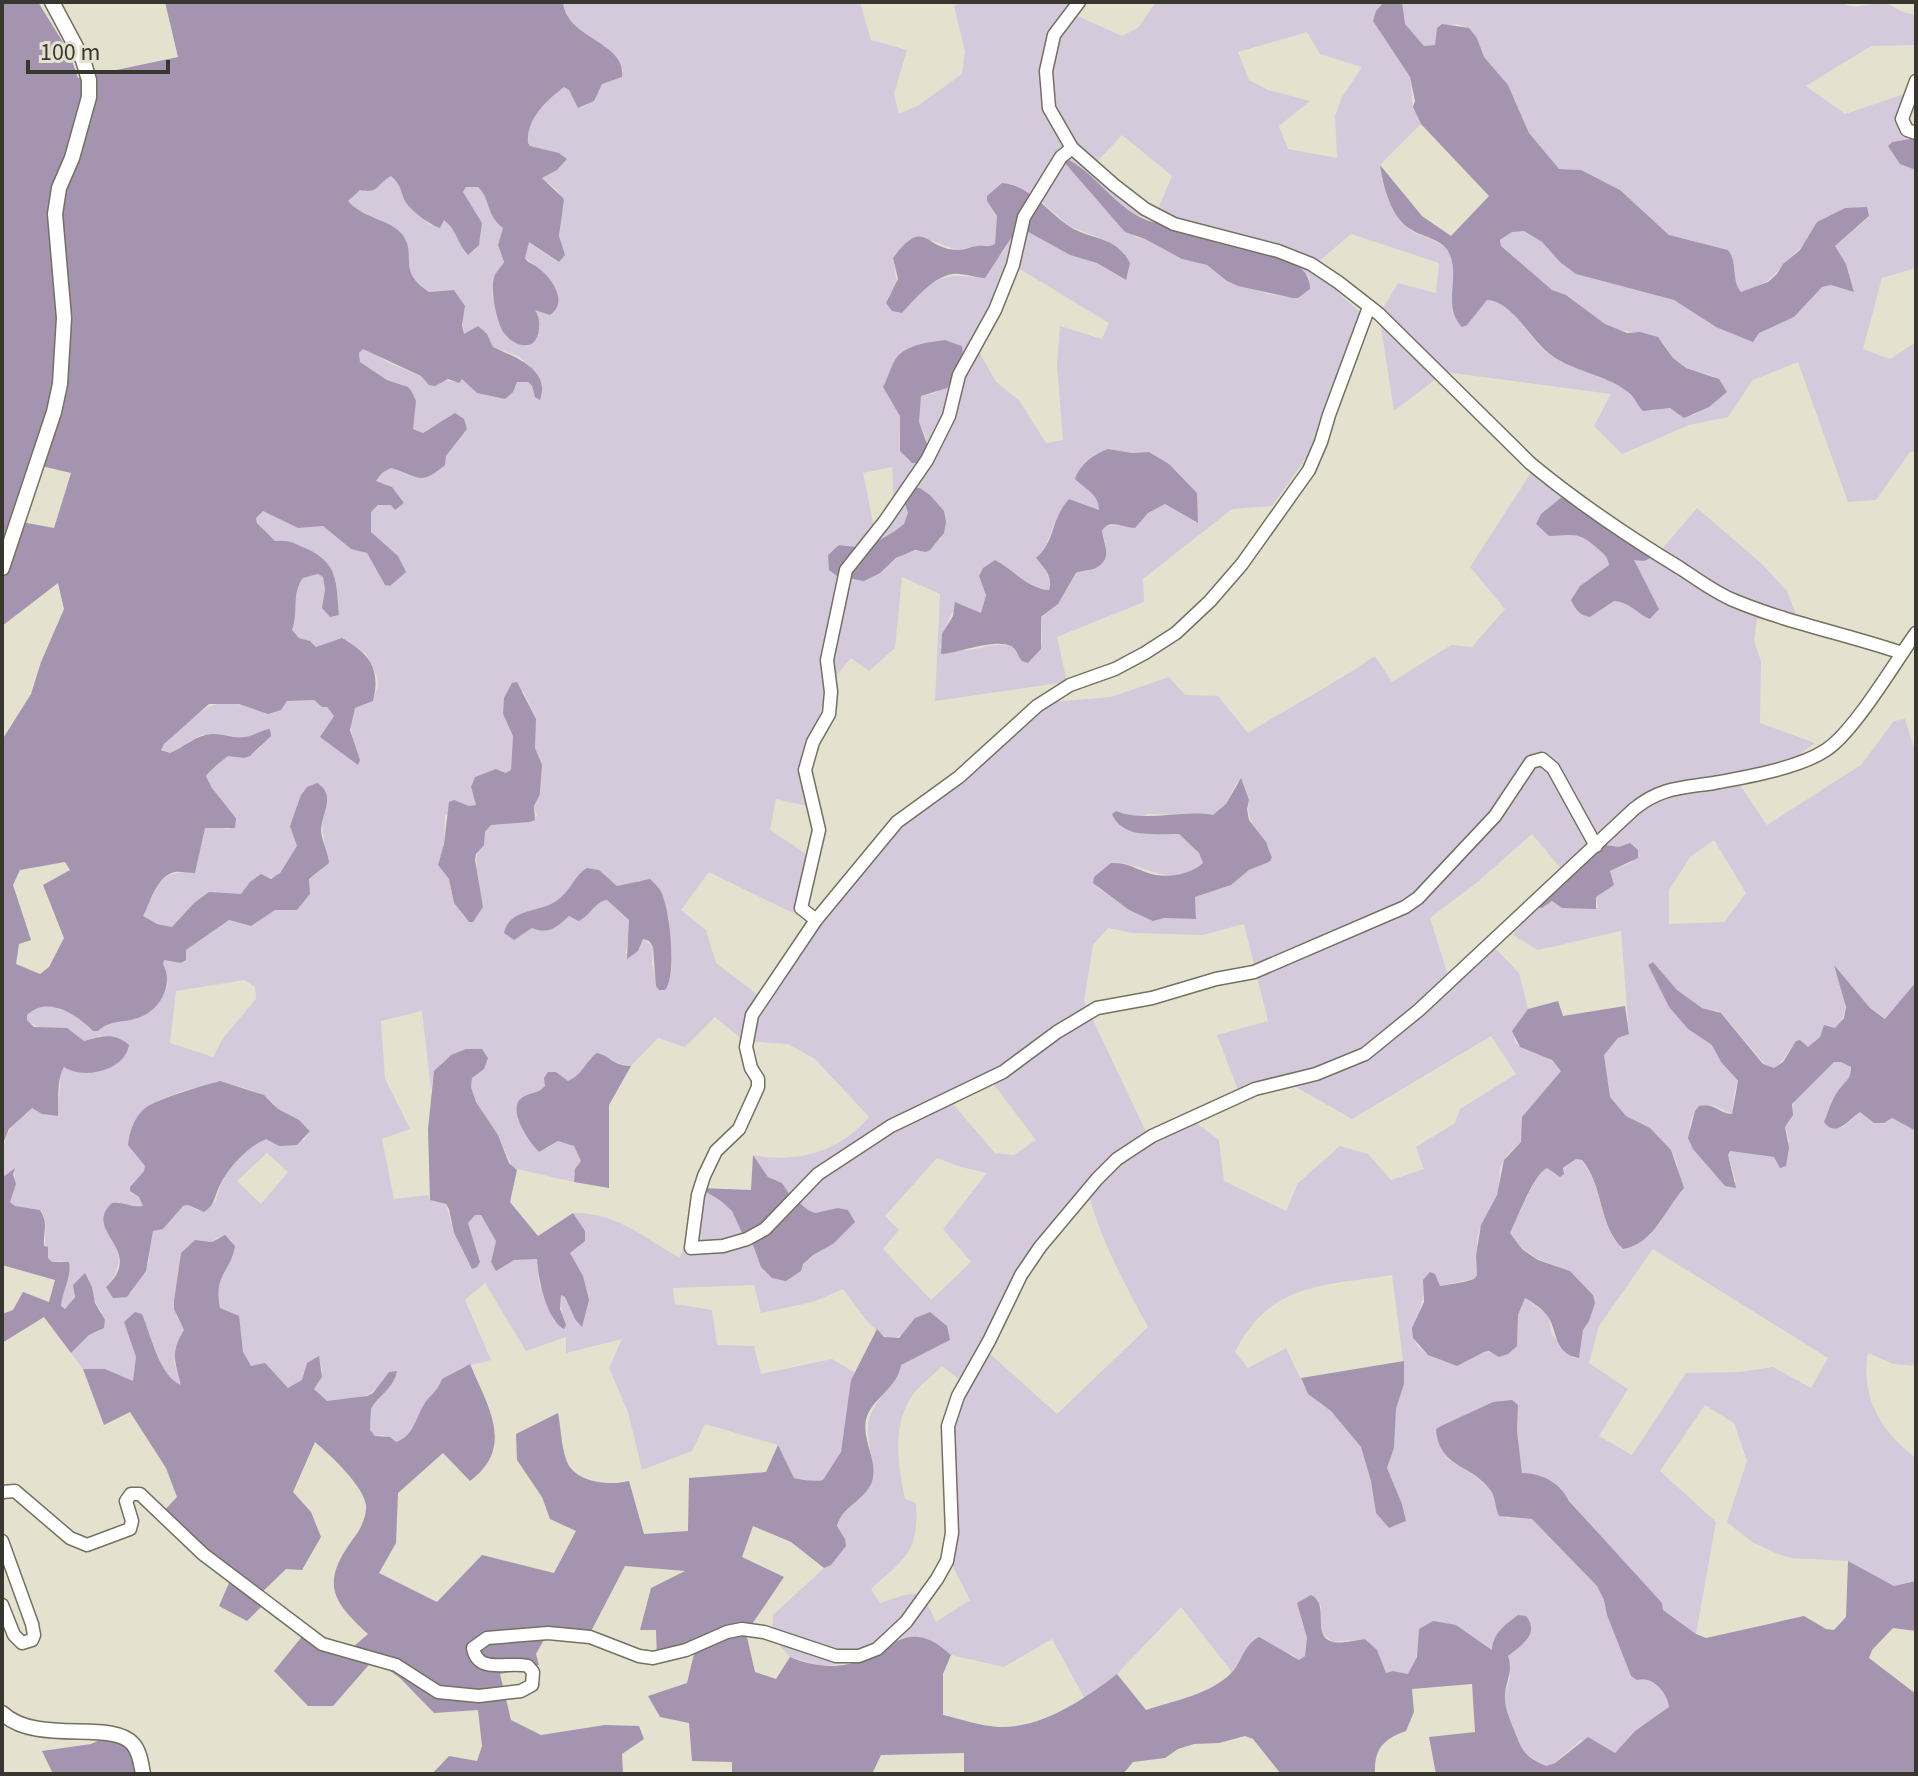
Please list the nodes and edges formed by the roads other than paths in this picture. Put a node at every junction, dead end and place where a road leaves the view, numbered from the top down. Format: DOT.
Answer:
graph roads {
  1 [pos="52,2"];
  2 [pos="1079,2"];
  3 [pos="1916,81"];
  4 [pos="1916,133"];
  5 [pos="1072,148"];
  6 [pos="1369,307"];
  7 [pos="2,568"];
  8 [pos="1916,633"];
  9 [pos="1902,653"];
  10 [pos="1596,846"];
  11 [pos="816,920"];
  12 [pos="2,1492"];
  13 [pos="2,1541"];
  14 [pos="2,1605"];
  15 [pos="2,1713"];
  16 [pos="143,1774"];
  1 -- 7 [label="main road"];
  2 -- 5 [label="street"];
  3 -- 4 [label="street"];
  5 -- 6 [label="street"];
  5 -- 11 [label="street"];
  6 -- 9 [label="street"];
  6 -- 11 [label="street"];
  8 -- 9 [label="street"];
  9 -- 10 [label="street"];
  10 -- 11 [label="street"];
  10 -- 12 [label="street"];
  13 -- 14 [label="street"];
  15 -- 16 [label="main road"];
}
